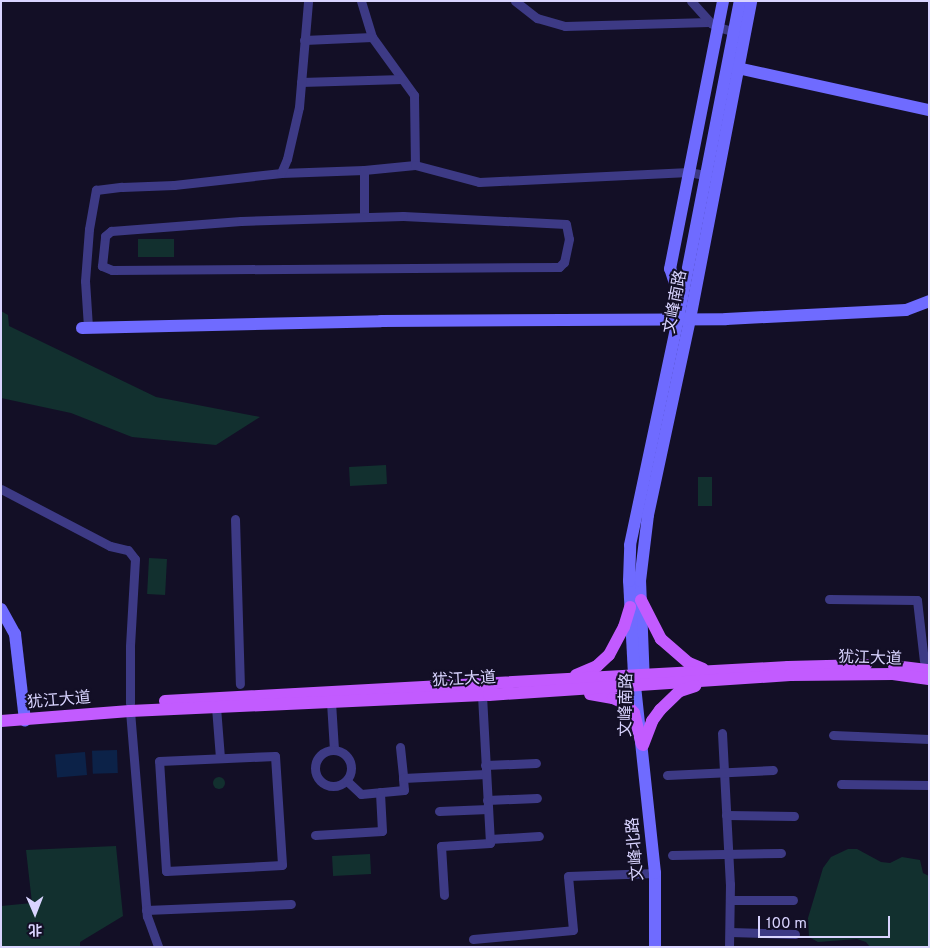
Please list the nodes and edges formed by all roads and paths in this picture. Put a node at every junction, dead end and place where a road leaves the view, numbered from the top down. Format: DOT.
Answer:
graph roads {
  1 [pos="308,1"];
  2 [pos="361,1"];
  3 [pos="515,1"];
  4 [pos="692,1"];
  5 [pos="723,1"];
  6 [pos="740,1"];
  7 [pos="751,1"];
  8 [pos="714,25"];
  9 [pos="741,33"];
  10 [pos="372,38"];
  11 [pos="304,40"];
  12 [pos="734,67"];
  13 [pos="402,79"];
  14 [pos="301,82"];
  15 [pos="929,110"];
  16 [pos="415,165"];
  17 [pos="364,170"];
  18 [pos="689,172"];
  19 [pos="281,173"];
  20 [pos="712,176"];
  21 [pos="364,217"];
  22 [pos="929,300"];
  23 [pos="681,304"];
  24 [pos="684,319"];
  25 [pos="85,327"];
  26 [pos="1,489"];
  27 [pos="235,519"];
  28 [pos="829,599"];
  29 [pos="636,603"];
  30 [pos="1,609"];
  31 [pos="927,664"];
  32 [pos="707,676"];
  33 [pos="639,680"];
  34 [pos="929,680"];
  35 [pos="240,684"];
  36 [pos="563,685"];
  37 [pos="482,695"];
  38 [pos="331,702"];
  39 [pos="130,707"];
  40 [pos="216,707"];
  41 [pos="1,712"];
  42 [pos="24,716"];
  43 [pos="1,721"];
  44 [pos="722,733"];
  45 [pos="833,735"];
  46 [pos="929,739"];
  47 [pos="643,746"];
  48 [pos="400,747"];
  49 [pos="334,750"];
  50 [pos="220,758"];
  51 [pos="536,763"];
  52 [pos="486,769"];
  53 [pos="773,770"];
  54 [pos="724,771"];
  55 [pos="668,775"];
  56 [pos="403,778"];
  57 [pos="347,781"];
  58 [pos="841,784"];
  59 [pos="929,785"];
  60 [pos="380,792"];
  61 [pos="537,798"];
  62 [pos="487,804"];
  63 [pos="439,811"];
  64 [pos="726,815"];
  65 [pos="794,816"];
  66 [pos="315,835"];
  67 [pos="539,836"];
  68 [pos="490,839"];
  69 [pos="728,853"];
  70 [pos="781,853"];
  71 [pos="672,854"];
  72 [pos="655,873"];
  73 [pos="444,895"];
  74 [pos="730,900"];
  75 [pos="792,900"];
  76 [pos="290,904"];
  77 [pos="146,910"];
  78 [pos="730,932"];
  79 [pos="795,934"];
  80 [pos="473,939"];
  81 [pos="158,947"];
  82 [pos="655,947"];
  83 [pos="729,947"];
  1 -- 11 [label="street"];
  2 -- 10 [label="street"];
  3 -- 8 [label="street"];
  4 -- 8 [label="street"];
  5 -- 8 [label="street"];
  6 -- 9 [label="street, 文峰南路"];
  7 -- 9 [label="street, 文峰南路"];
  8 -- 9 [label="street"];
  8 -- 18 [label="street"];
  9 -- 12 [label="street, 文峰南路"];
  10 -- 11 [label="street"];
  10 -- 13 [label="street"];
  11 -- 14 [label="street"];
  12 -- 15 [label="street"];
  12 -- 20 [label="street, 文峰南路"];
  13 -- 14 [label="street"];
  13 -- 16 [label="street"];
  14 -- 19 [label="street"];
  16 -- 17 [label="street"];
  16 -- 18 [label="street"];
  17 -- 19 [label="street"];
  17 -- 21 [label="street"];
  18 -- 20 [label="street"];
  18 -- 23 [label="street"];
  19 -- 25 [label="street"];
  20 -- 23 [label="street, 文峰南路"];
  20 -- 24 [label="street, 文峰南路"];
  21 -- 21 [label="street"];
  22 -- 24 [label="street"];
  23 -- 24 [label="street, 文峰南路"];
  24 -- 25 [label="street"];
  24 -- 29 [label="street, 文峰南路"];
  26 -- 39 [label="street"];
  27 -- 35 [label="street"];
  28 -- 31 [label="street"];
  29 -- 32 [label="main road"];
  29 -- 33 [label="street, 文峰南路"];
  29 -- 36 [label="main road"];
  30 -- 42 [label="street"];
  31 -- 32 [label="main road, 犹江大道"];
  32 -- 33 [label="main road, 犹江大道"];
  32 -- 34 [label="main road, 犹江大道"];
  32 -- 47 [label="main road"];
  33 -- 36 [label="main road, 犹江大道"];
  33 -- 47 [label="street, 文峰南路"];
  36 -- 37 [label="main road, 犹江大道"];
  36 -- 39 [label="main road, 犹江大道"];
  36 -- 47 [label="main road"];
  37 -- 38 [label="main road, 犹江大道"];
  37 -- 52 [label="street"];
  38 -- 40 [label="main road, 犹江大道"];
  38 -- 49 [label="street"];
  39 -- 40 [label="main road, 犹江大道"];
  39 -- 42 [label="main road, 犹江大道"];
  39 -- 77 [label="street"];
  40 -- 50 [label="street"];
  41 -- 42 [label="main road, 犹江大道"];
  42 -- 43 [label="main road, 犹江大道"];
  44 -- 54 [label="street"];
  45 -- 46 [label="street"];
  47 -- 72 [label="street, 文峰北路"];
  48 -- 56 [label="street"];
  49 -- 57 [label="street"];
  49 -- 57 [label="street"];
  50 -- 50 [label="street"];
  51 -- 52 [label="street"];
  52 -- 56 [label="street"];
  52 -- 62 [label="street"];
  53 -- 54 [label="street"];
  54 -- 55 [label="street"];
  54 -- 64 [label="street"];
  56 -- 60 [label="street"];
  57 -- 60 [label="street"];
  58 -- 59 [label="street"];
  60 -- 66 [label="street"];
  61 -- 62 [label="street"];
  62 -- 63 [label="street"];
  62 -- 68 [label="street"];
  64 -- 65 [label="street"];
  64 -- 69 [label="street"];
  67 -- 68 [label="street"];
  68 -- 73 [label="street"];
  69 -- 70 [label="street"];
  69 -- 71 [label="street"];
  69 -- 74 [label="street"];
  72 -- 80 [label="street"];
  72 -- 82 [label="street, 文峰北路"];
  74 -- 75 [label="street"];
  74 -- 78 [label="street"];
  76 -- 77 [label="street"];
  77 -- 81 [label="street"];
  78 -- 79 [label="street"];
  78 -- 83 [label="street"];
}
